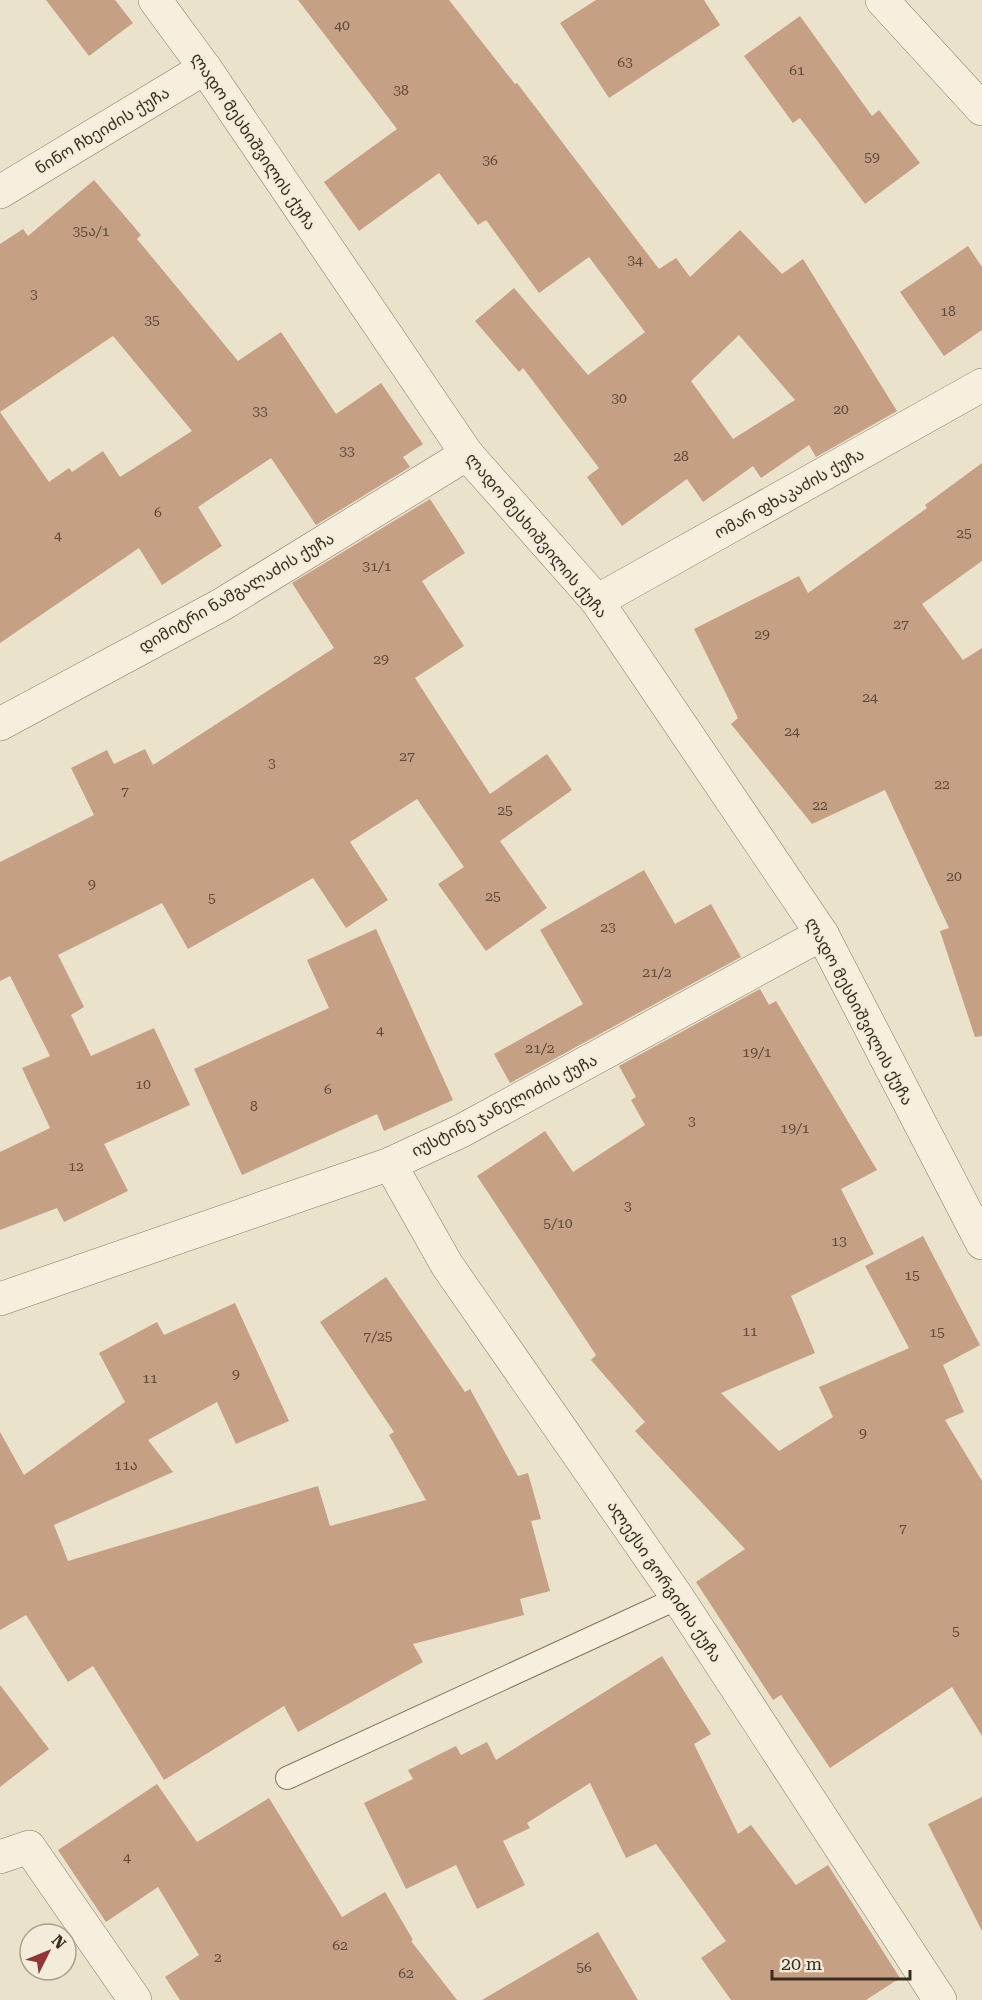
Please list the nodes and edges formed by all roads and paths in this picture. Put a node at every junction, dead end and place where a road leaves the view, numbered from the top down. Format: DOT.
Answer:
graph roads {
  1 [pos="155,0"];
  2 [pos="882,0"];
  3 [pos="205,68"];
  4 [pos="982,109"];
  5 [pos="0,192"];
  6 [pos="982,385"];
  7 [pos="467,454"];
  8 [pos="597,601"];
  9 [pos="0,724"];
  10 [pos="822,934"];
  11 [pos="390,1164"];
  12 [pos="982,1243"];
  13 [pos="0,1299"];
  14 [pos="678,1598"];
  15 [pos="287,1778"];
  16 [pos="0,1857"];
  17 [pos="135,2000"];
  18 [pos="940,2000"];
  1 -- 3 [label="street, ლადო მესხიშვილის ქუჩა"];
  2 -- 4 [label="street"];
  3 -- 5 [label="street, ნინო ჩხეიძის ქუჩა"];
  3 -- 7 [label="street, ლადო მესხიშვილის ქუჩა"];
  6 -- 8 [label="street, ომარ ფხაკაძის ქუჩა"];
  7 -- 8 [label="street, ლადო მესხიშვილის ქუჩა"];
  7 -- 9 [label="street, დიმიტრი ნამგალაძის ქუჩა"];
  8 -- 10 [label="street, ლადო მესხიშვილის ქუჩა"];
  10 -- 11 [label="street, იუსტინე ჯანელიძის ქუჩა"];
  10 -- 12 [label="street, ლადო მესხიშვილის ქუჩა"];
  11 -- 13 [label="street, იუსტინე ჯანელიძის ქუჩა"];
  11 -- 14 [label="street, ალექსი გორგიძის ქუჩა"];
  14 -- 15 [label="lane"];
  14 -- 18 [label="street, ალექსი გორგიძის ქუჩა"];
  16 -- 17 [label="street"];
}
